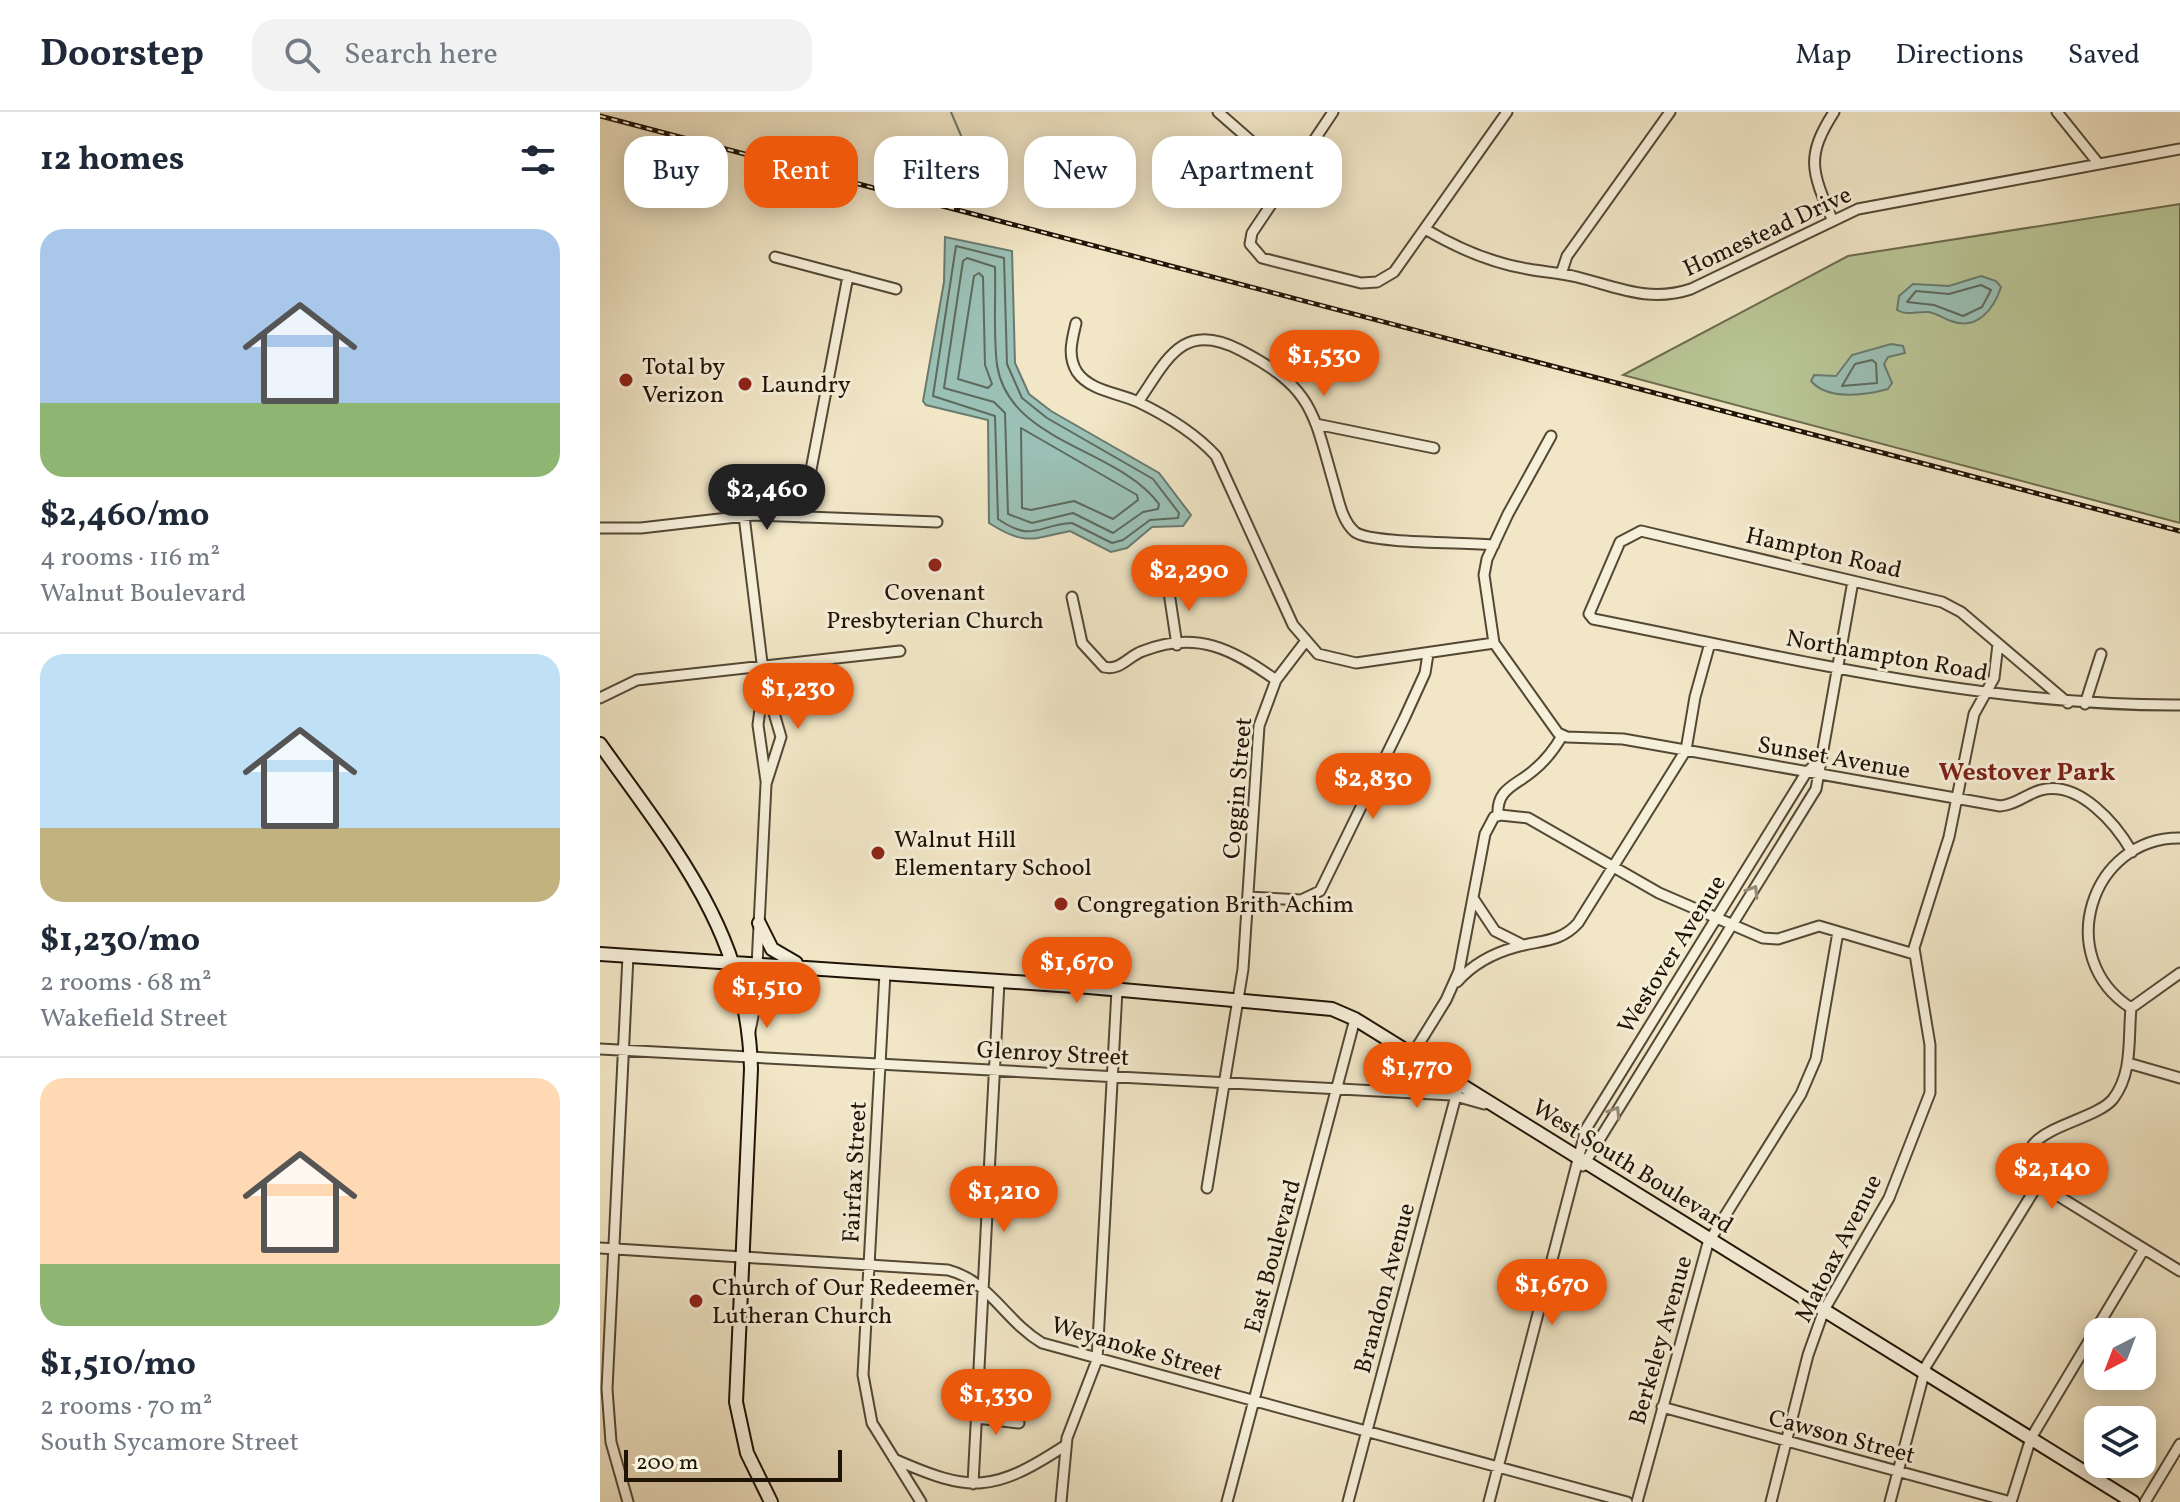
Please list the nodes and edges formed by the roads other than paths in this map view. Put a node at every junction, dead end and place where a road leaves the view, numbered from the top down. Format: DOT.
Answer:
graph roads {
  1 [pos="1218,112"];
  2 [pos="1333,112"];
  3 [pos="1507,112"];
  4 [pos="1670,112"];
  5 [pos="1834,112"];
  6 [pos="2057,112"];
  7 [pos="1245,136"];
  8 [pos="1317,136"];
  9 [pos="2180,149"];
  10 [pos="2098,163"];
  11 [pos="1269,208"];
  12 [pos="1832,219"];
  13 [pos="1425,229"];
  14 [pos="775,257"];
  15 [pos="1561,274"];
  16 [pos="848,276"];
  17 [pos="896,289"];
  18 [pos="1076,323"];
  19 [pos="1138,402"];
  20 [pos="1316,424"];
  21 [pos="1551,436"];
  22 [pos="1434,448"];
  23 [pos="744,516"];
  24 [pos="802,517"];
  25 [pos="937,522"];
  26 [pos="600,528"];
  27 [pos="1494,545"];
  28 [pos="1853,581"];
  29 [pos="1168,586"];
  30 [pos="1072,597"];
  31 [pos="1590,617"];
  32 [pos="1305,642"];
  33 [pos="1494,643"];
  34 [pos="1710,643"];
  35 [pos="1998,644"];
  36 [pos="1177,645"];
  37 [pos="900,651"];
  38 [pos="1428,654"];
  39 [pos="2101,654"];
  40 [pos="762,665"];
  41 [pos="1837,667"];
  42 [pos="764,679"];
  43 [pos="1276,680"];
  44 [pos="1986,693"];
  45 [pos="600,698"];
  46 [pos="2068,703"];
  47 [pos="2085,704"];
  48 [pos="2180,705"];
  49 [pos="1562,736"];
  50 [pos="600,744"];
  51 [pos="1686,750"];
  52 [pos="1820,760"];
  53 [pos="1806,773"];
  54 [pos="1819,775"];
  55 [pos="766,784"];
  56 [pos="1957,799"];
  57 [pos="1498,816"];
  58 [pos="2180,838"];
  59 [pos="1761,847"];
  60 [pos="2132,852"];
  61 [pos="1775,856"];
  62 [pos="1613,866"];
  63 [pos="1248,897"];
  64 [pos="1473,898"];
  65 [pos="1717,919"];
  66 [pos="759,923"];
  67 [pos="1732,926"];
  68 [pos="1838,932"];
  69 [pos="1523,945"];
  70 [pos="600,954"];
  71 [pos="1914,954"];
  72 [pos="628,956"];
  73 [pos="734,963"];
  74 [pos="756,965"];
  75 [pos="806,967"];
  76 [pos="885,973"];
  77 [pos="2180,973"];
  78 [pos="999,982"];
  79 [pos="1453,988"];
  80 [pos="1117,990"];
  81 [pos="1668,996"];
  82 [pos="1238,999"];
  83 [pos="1682,1006"];
  84 [pos="2131,1008"];
  85 [pos="1355,1019"];
  86 [pos="750,1034"];
  87 [pos="600,1049"];
  88 [pos="624,1050"];
  89 [pos="1412,1055"];
  90 [pos="751,1057"];
  91 [pos="879,1063"];
  92 [pos="2128,1063"];
  93 [pos="997,1070"];
  94 [pos="1112,1076"];
  95 [pos="2180,1078"];
  96 [pos="1225,1082"];
  97 [pos="1337,1088"];
  98 [pos="1458,1089"];
  99 [pos="1581,1160"];
  100 [pos="2040,1181"];
  101 [pos="1207,1188"];
  102 [pos="1710,1239"];
  103 [pos="600,1248"];
  104 [pos="613,1249"];
  105 [pos="2144,1249"];
  106 [pos="741,1256"];
  107 [pos="870,1264"];
  108 [pos="2180,1271"];
  109 [pos="984,1290"];
  110 [pos="1824,1310"];
  111 [pos="1097,1360"];
  112 [pos="1924,1371"];
  113 [pos="1253,1403"];
  114 [pos="1662,1407"];
  115 [pos="977,1418"];
  116 [pos="1019,1423"];
  117 [pos="1366,1433"];
  118 [pos="2031,1438"];
  119 [pos="1787,1441"];
  120 [pos="2180,1444"];
  121 [pos="1066,1445"];
  122 [pos="894,1459"];
  123 [pos="1498,1468"];
  124 [pos="1898,1471"];
  125 [pos="973,1484"];
  126 [pos="628,1502"];
  127 [pos="771,1502"];
  128 [pos="921,1502"];
  129 [pos="1061,1502"];
  130 [pos="1227,1502"];
  131 [pos="1348,1502"];
  132 [pos="1489,1502"];
  133 [pos="1627,1502"];
  134 [pos="1637,1502"];
  135 [pos="1771,1502"];
  136 [pos="1890,1502"];
  137 [pos="2011,1502"];
  138 [pos="2133,1502"];
  139 [pos="2145,1502"];
  1 -- 7 [label="street"];
  2 -- 8 [label="street"];
  3 -- 13 [label="street"];
  4 -- 15 [label="street"];
  5 -- 12 [label="street"];
  6 -- 10 [label="street"];
  9 -- 10 [label="street, Homestead Drive"];
  10 -- 12 [label="street, Homestead Drive"];
  11 -- 13 [label="street"];
  12 -- 15 [label="street, Homestead Drive"];
  13 -- 15 [label="street, Homestead Drive"];
  14 -- 16 [label="street"];
  16 -- 17 [label="street"];
  16 -- 24 [label="street"];
  18 -- 19 [label="street"];
  19 -- 20 [label="street"];
  19 -- 32 [label="street"];
  20 -- 22 [label="street"];
  20 -- 27 [label="street"];
  21 -- 27 [label="street"];
  23 -- 24 [label="street"];
  23 -- 26 [label="street"];
  23 -- 40 [label="street"];
  24 -- 25 [label="street"];
  27 -- 33 [label="street"];
  28 -- 31 [label="street, Hampton Road"];
  28 -- 35 [label="street, Hampton Road"];
  28 -- 41 [label="street, Westover Avenue"];
  29 -- 36 [label="street"];
  30 -- 36 [label="street"];
  31 -- 34 [label="street, Northampton Road"];
  32 -- 38 [label="street"];
  32 -- 43 [label="street, Coggin Street"];
  33 -- 38 [label="street"];
  33 -- 49 [label="street"];
  34 -- 41 [label="street, Northampton Road"];
  34 -- 51 [label="street"];
  35 -- 44 [label="street, Matoax Avenue"];
  35 -- 46 [label="street, Hampton Road"];
  36 -- 43 [label="street"];
  37 -- 40 [label="street"];
  38 -- 63 [label="street"];
  39 -- 47 [label="street"];
  40 -- 42 [label="street"];
  40 -- 45 [label="street"];
  41 -- 44 [label="street, Northampton Road"];
  41 -- 52 [label="street, Westover Avenue"];
  42 -- 55 [label="street"];
  42 -- 55 [label="street"];
  43 -- 63 [label="street, Coggin Street"];
  44 -- 46 [label="street, Northampton Road"];
  44 -- 56 [label="street, Matoax Avenue"];
  46 -- 47 [label="street, Northampton Road"];
  47 -- 48 [label="street, Northampton Road"];
  49 -- 51 [label="street, Sunset Avenue"];
  49 -- 57 [label="street"];
  50 -- 73 [label="street"];
  51 -- 53 [label="street, Sunset Avenue"];
  51 -- 62 [label="street"];
  52 -- 53 [label="street, Westover Avenue"];
  52 -- 54 [label="street, Westover Avenue"];
  53 -- 54 [label="street, Sunset Avenue"];
  53 -- 59 [label="street, Westover Avenue"];
  54 -- 56 [label="street, Sunset Avenue"];
  54 -- 61 [label="street, Westover Avenue"];
  55 -- 66 [label="street"];
  56 -- 60 [label="street, Sunset Avenue"];
  56 -- 71 [label="street, Matoax Avenue"];
  57 -- 62 [label="street"];
  57 -- 64 [label="street"];
  58 -- 60 [label="street"];
  59 -- 61 [label="street"];
  59 -- 65 [label="street, Westover Avenue"];
  60 -- 84 [label="street"];
  67 -- 61 [label="street, Westover Avenue, one-way"];
  62 -- 65 [label="street"];
  62 -- 69 [label="street"];
  63 -- 82 [label="street, Coggin Street"];
  64 -- 69 [label="street"];
  64 -- 79 [label="street"];
  65 -- 67 [label="street"];
  65 -- 81 [label="street, Westover Avenue"];
  66 -- 74 [label="street"];
  66 -- 75 [label="street"];
  67 -- 68 [label="street"];
  67 -- 83 [label="street, Westover Avenue"];
  68 -- 71 [label="street"];
  68 -- 102 [label="street, Berkeley Avenue"];
  69 -- 79 [label="street"];
  70 -- 72 [label="street, West South Boulevard"];
  71 -- 110 [label="street, Matoax Avenue"];
  72 -- 73 [label="street, West South Boulevard"];
  72 -- 88 [label="street"];
  73 -- 74 [label="street, West South Boulevard"];
  73 -- 86 [label="street"];
  74 -- 75 [label="street, West South Boulevard"];
  74 -- 86 [label="street"];
  75 -- 76 [label="street, West South Boulevard"];
  76 -- 78 [label="street, West South Boulevard"];
  76 -- 91 [label="street, Fairfax Street"];
  77 -- 84 [label="street"];
  78 -- 80 [label="street, West South Boulevard"];
  78 -- 93 [label="street"];
  79 -- 89 [label="street"];
  80 -- 82 [label="street, West South Boulevard"];
  80 -- 94 [label="street"];
  81 -- 83 [label="street"];
  81 -- 99 [label="street, Westover Avenue"];
  82 -- 85 [label="street, West South Boulevard"];
  82 -- 96 [label="street, Coggin Street"];
  99 -- 83 [label="street, Westover Avenue, one-way"];
  84 -- 92 [label="street"];
  85 -- 89 [label="street, West South Boulevard"];
  85 -- 97 [label="street, East Boulevard"];
  86 -- 90 [label="street"];
  87 -- 88 [label="street, Glenroy Street"];
  88 -- 90 [label="street, Glenroy Street"];
  88 -- 104 [label="street"];
  89 -- 98 [label="street, West South Boulevard"];
  90 -- 91 [label="street, Glenroy Street"];
  90 -- 106 [label="street"];
  91 -- 93 [label="street, Glenroy Street"];
  91 -- 107 [label="street, Fairfax Street"];
  92 -- 95 [label="street"];
  92 -- 100 [label="street"];
  93 -- 94 [label="street, Glenroy Street"];
  93 -- 109 [label="street"];
  94 -- 96 [label="street, Glenroy Street"];
  94 -- 111 [label="street"];
  96 -- 97 [label="street, Glenroy Street"];
  96 -- 101 [label="street, Coggin Street"];
  97 -- 98 [label="street, Glenroy Street"];
  97 -- 113 [label="street, East Boulevard"];
  98 -- 99 [label="street, West South Boulevard"];
  98 -- 117 [label="street, Brandon Avenue"];
  99 -- 102 [label="street, West South Boulevard"];
  99 -- 123 [label="street, Westover Avenue"];
  100 -- 105 [label="street"];
  100 -- 112 [label="street"];
  102 -- 110 [label="street, West South Boulevard"];
  102 -- 114 [label="street, Berkeley Avenue"];
  103 -- 104 [label="street, Weyanoke Street"];
  104 -- 106 [label="street, Weyanoke Street"];
  104 -- 126 [label="street"];
  105 -- 108 [label="street"];
  105 -- 118 [label="street"];
  106 -- 107 [label="street, Weyanoke Street"];
  106 -- 127 [label="street"];
  107 -- 109 [label="street, Weyanoke Street"];
  107 -- 122 [label="street, Fairfax Street"];
  109 -- 111 [label="street, Weyanoke Street"];
  109 -- 115 [label="street"];
  110 -- 112 [label="street, West South Boulevard"];
  110 -- 119 [label="street, Matoax Avenue"];
  111 -- 113 [label="street, Weyanoke Street"];
  111 -- 121 [label="street"];
  112 -- 118 [label="street, West South Boulevard"];
  112 -- 124 [label="street"];
  113 -- 117 [label="street, Weyanoke Street"];
  113 -- 130 [label="street, East Boulevard"];
  114 -- 119 [label="street, Cawson Street"];
  114 -- 134 [label="street, Berkeley Avenue"];
  115 -- 116 [label="street"];
  115 -- 125 [label="street"];
  117 -- 123 [label="street, Weyanoke Street"];
  117 -- 131 [label="street, Brandon Avenue"];
  118 -- 137 [label="street"];
  118 -- 138 [label="street, West South Boulevard"];
  119 -- 124 [label="street, Cawson Street"];
  119 -- 135 [label="street, Matoax Avenue"];
  120 -- 139 [label="street"];
  121 -- 125 [label="street"];
  121 -- 129 [label="street"];
  122 -- 125 [label="street"];
  122 -- 128 [label="street, Fairfax Street"];
  123 -- 132 [label="street, Westover Avenue"];
  123 -- 133 [label="street, Weyanoke Street"];
  124 -- 136 [label="street"];
  124 -- 137 [label="street, Cawson Street"];
}
